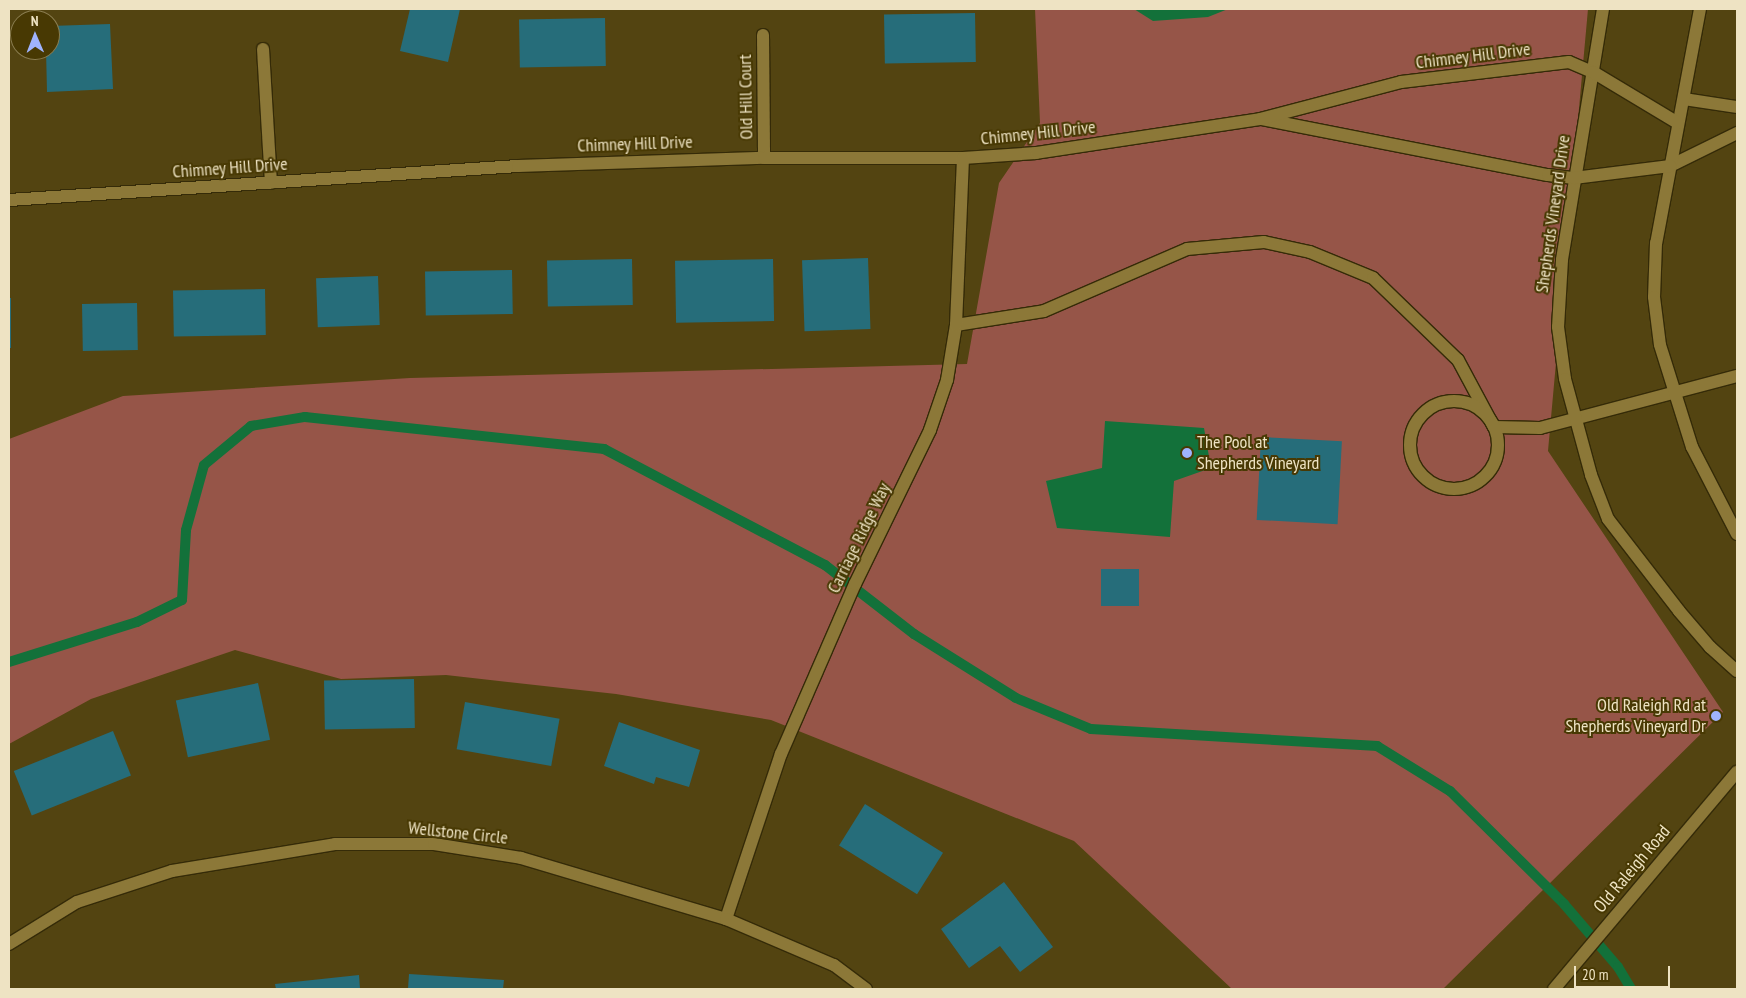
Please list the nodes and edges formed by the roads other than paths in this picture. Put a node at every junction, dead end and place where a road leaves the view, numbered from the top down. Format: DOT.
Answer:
graph roads {
  1 [pos="1603,9"];
  2 [pos="1700,9"];
  3 [pos="763,35"];
  4 [pos="263,49"];
  5 [pos="1594,72"];
  6 [pos="1684,99"];
  7 [pos="1737,107"];
  8 [pos="1260,119"];
  9 [pos="1678,123"];
  10 [pos="1737,133"];
  11 [pos="764,158"];
  12 [pos="963,158"];
  13 [pos="1670,166"];
  14 [pos="1574,178"];
  15 [pos="271,183"];
  16 [pos="9,200"];
  17 [pos="956,325"];
  18 [pos="1737,376"];
  19 [pos="1674,393"];
  20 [pos="1574,420"];
  21 [pos="1494,428"];
  22 [pos="1737,534"];
  23 [pos="1737,671"];
  24 [pos="1737,772"];
  25 [pos="726,919"];
  26 [pos="9,944"];
  27 [pos="866,989"];
  28 [pos="1554,989"];
  1 -- 5 [label="street, Shepherds Vineyard Drive"];
  2 -- 6 [label="street"];
  3 -- 11 [label="street, Old Hill Court"];
  4 -- 15 [label="street"];
  5 -- 8 [label="street, Chimney Hill Drive"];
  5 -- 9 [label="street, Chimney Hill Drive"];
  5 -- 14 [label="street, Shepherds Vineyard Drive"];
  6 -- 7 [label="street"];
  6 -- 9 [label="street"];
  8 -- 12 [label="street, Chimney Hill Drive"];
  8 -- 14 [label="street, Chimney Hill Drive"];
  9 -- 13 [label="street"];
  10 -- 13 [label="street, Chimney Hill Drive"];
  11 -- 12 [label="street, Chimney Hill Drive"];
  11 -- 15 [label="street, Chimney Hill Drive"];
  12 -- 17 [label="street, Carriage Ridge Way"];
  13 -- 14 [label="street, Chimney Hill Drive"];
  13 -- 19 [label="street"];
  14 -- 20 [label="street, Shepherds Vineyard Drive"];
  15 -- 16 [label="street, Chimney Hill Drive"];
  17 -- 21 [label="street"];
  17 -- 25 [label="street, Carriage Ridge Way"];
  18 -- 19 [label="street"];
  19 -- 20 [label="street"];
  19 -- 22 [label="street"];
  20 -- 21 [label="street"];
  20 -- 23 [label="street, Shepherds Vineyard Drive"];
  21 -- 21 [label="street"];
  24 -- 28 [label="street, Old Raleigh Road"];
  25 -- 26 [label="street, Wellstone Circle"];
  25 -- 27 [label="street, Wellstone Circle"];
}
